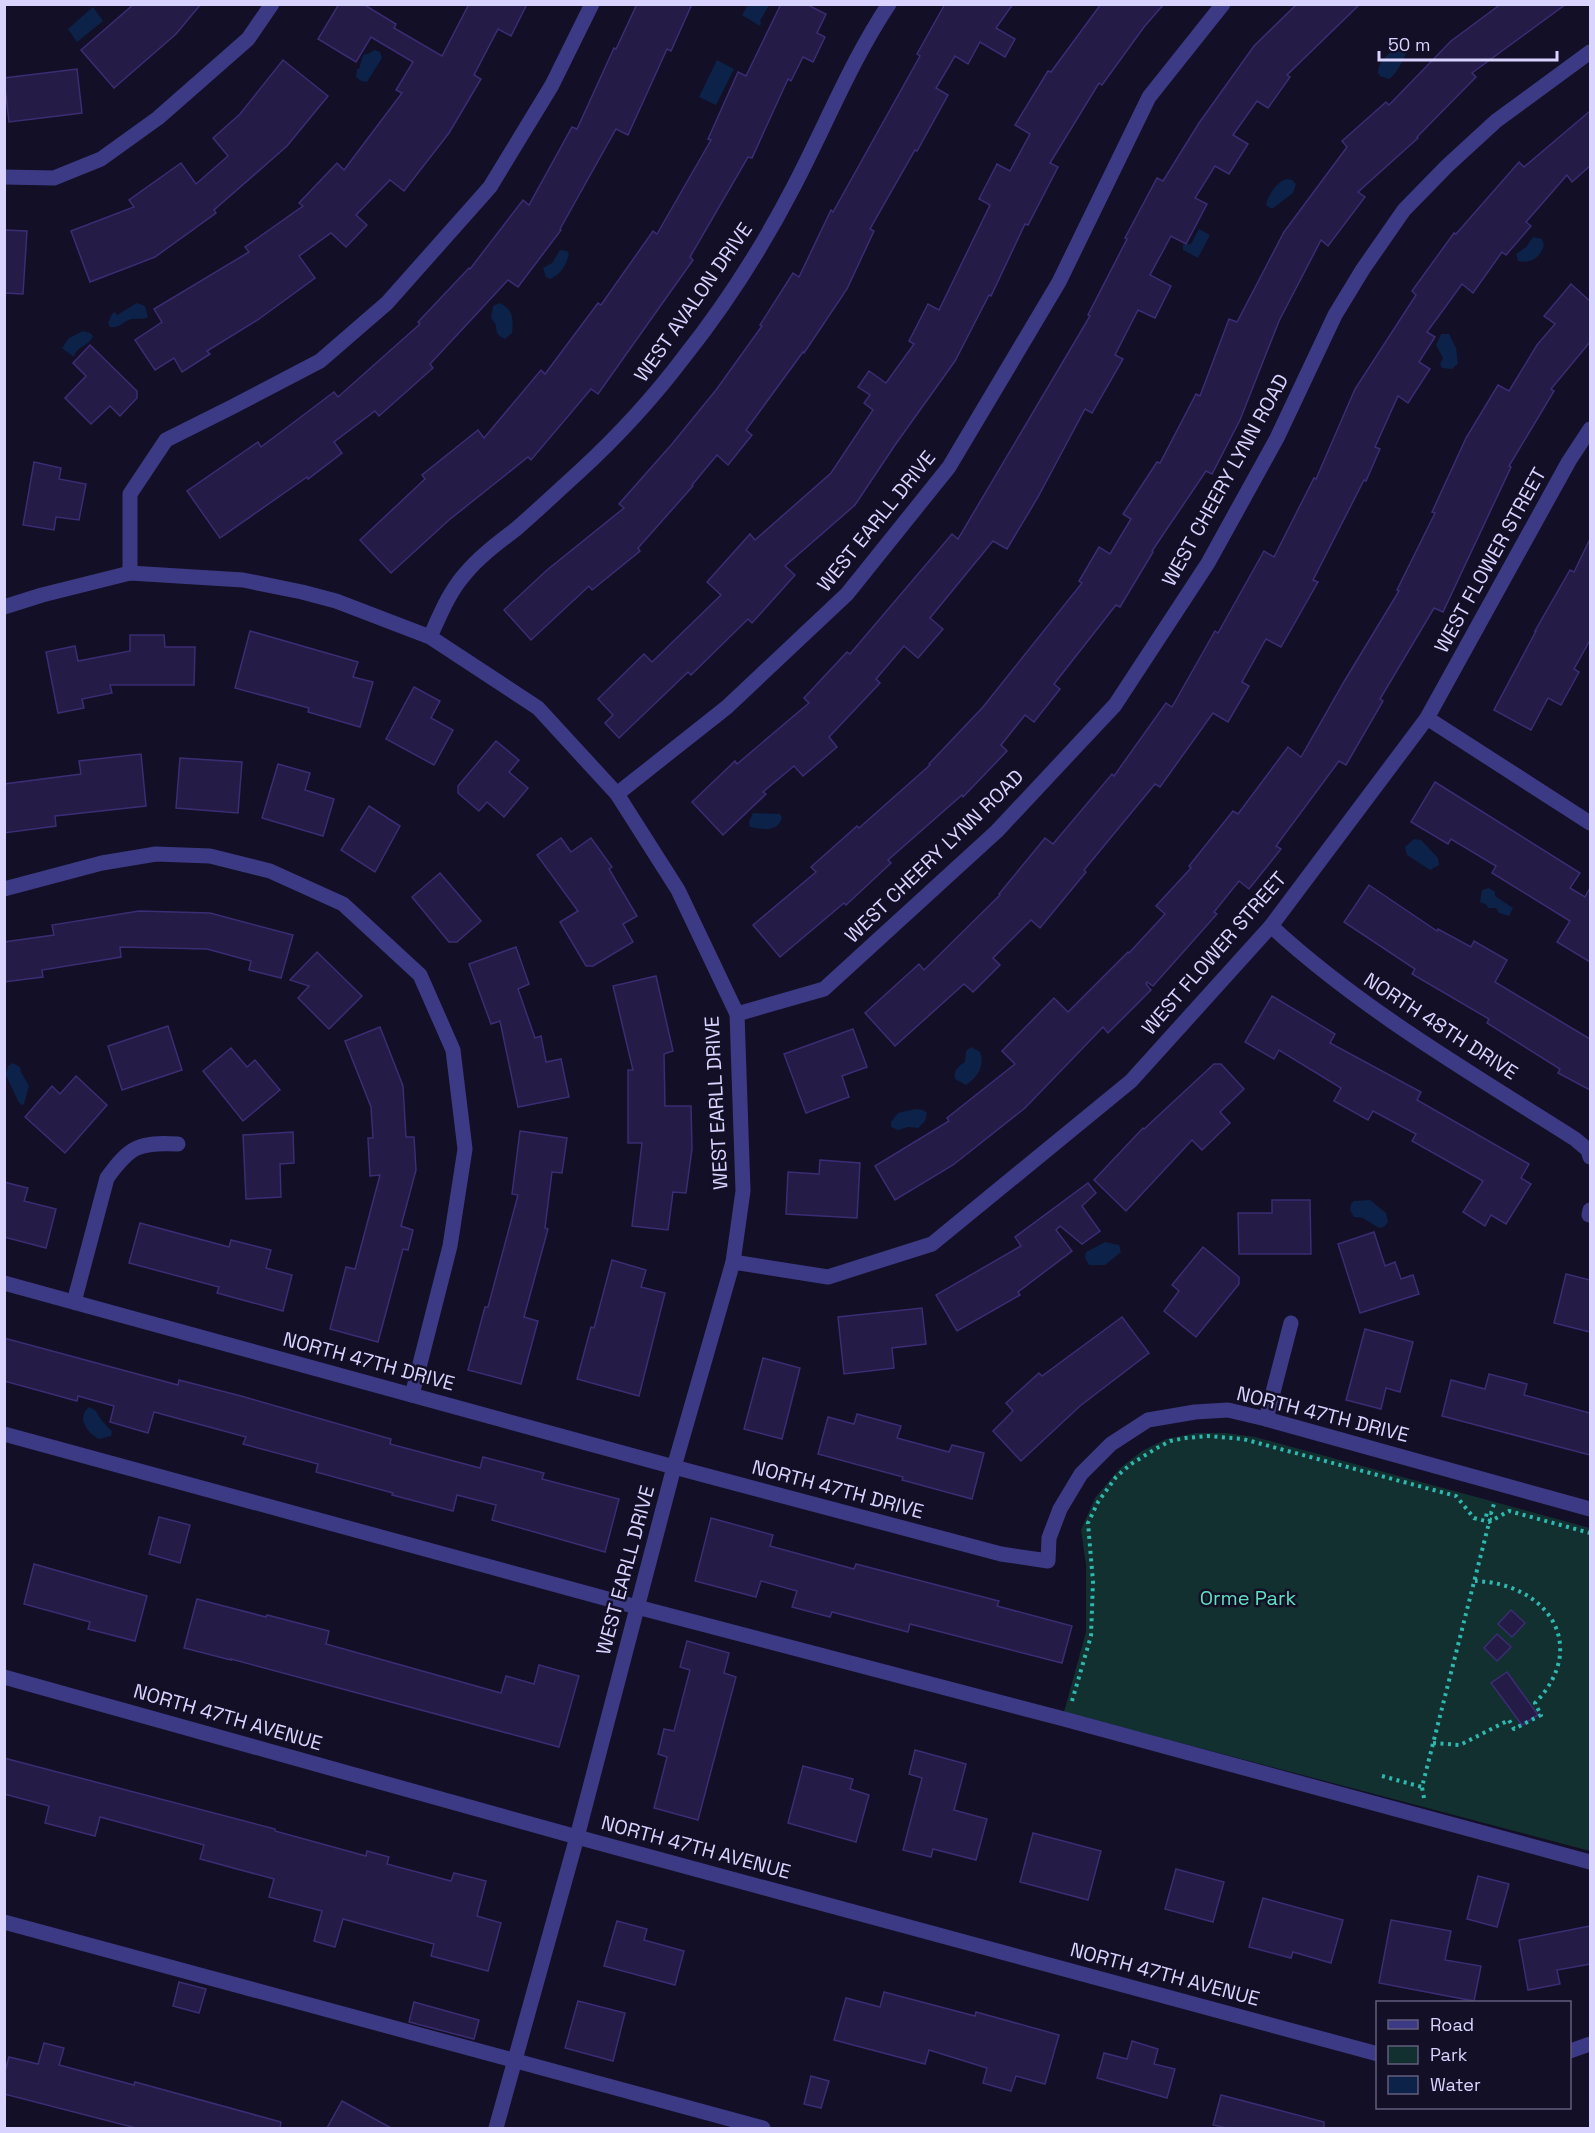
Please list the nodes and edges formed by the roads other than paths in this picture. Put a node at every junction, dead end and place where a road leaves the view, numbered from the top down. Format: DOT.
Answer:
graph roads {
  1 [pos="272,4"];
  2 [pos="592,4"];
  3 [pos="889,4"];
  4 [pos="1223,4"];
  5 [pos="1590,52"];
  6 [pos="4,177"];
  7 [pos="1590,430"];
  8 [pos="130,573"];
  9 [pos="4,607"];
  10 [pos="430,637"];
  11 [pos="1427,718"];
  12 [pos="617,794"];
  13 [pos="1590,823"];
  14 [pos="4,889"];
  15 [pos="1271,926"];
  16 [pos="737,1014"];
  17 [pos="178,1144"];
  18 [pos="1590,1157"];
  19 [pos="733,1262"];
  20 [pos="4,1283"];
  21 [pos="74,1302"];
  22 [pos="1291,1323"];
  23 [pos="412,1395"];
  24 [pos="1266,1419"];
  25 [pos="4,1434"];
  26 [pos="674,1467"];
  27 [pos="1590,1509"];
  28 [pos="637,1607"];
  29 [pos="4,1677"];
  30 [pos="577,1837"];
  31 [pos="1590,1862"];
  32 [pos="4,1922"];
  33 [pos="1590,2044"];
  34 [pos="1571,2050"];
  35 [pos="1376,2054"];
  36 [pos="514,2062"];
  37 [pos="496,2128"];
  38 [pos="763,2128"];
  1 -- 6 [label="street"];
  2 -- 8 [label="street"];
  3 -- 10 [label="street, WEST AVALON DRIVE"];
  4 -- 12 [label="street, WEST EARLL DRIVE"];
  5 -- 16 [label="street, WEST CHEERY LYNN ROAD"];
  7 -- 11 [label="street, WEST FLOWER STREET"];
  8 -- 9 [label="street"];
  8 -- 10 [label="street"];
  10 -- 12 [label="street"];
  11 -- 13 [label="street"];
  11 -- 15 [label="street, WEST FLOWER STREET"];
  12 -- 16 [label="street, WEST EARLL DRIVE"];
  14 -- 23 [label="street"];
  15 -- 18 [label="street, NORTH 48TH DRIVE"];
  15 -- 19 [label="street, WEST FLOWER STREET"];
  16 -- 19 [label="street, WEST EARLL DRIVE"];
  17 -- 21 [label="street"];
  19 -- 26 [label="street, WEST EARLL DRIVE"];
  20 -- 21 [label="street, NORTH 47TH DRIVE"];
  21 -- 23 [label="street, NORTH 47TH DRIVE"];
  22 -- 24 [label="street"];
  23 -- 26 [label="street, NORTH 47TH DRIVE"];
  24 -- 26 [label="street, NORTH 47TH DRIVE"];
  24 -- 27 [label="street, NORTH 47TH DRIVE"];
  25 -- 28 [label="street"];
  26 -- 28 [label="street, WEST EARLL DRIVE"];
  28 -- 30 [label="street, WEST EARLL DRIVE"];
  28 -- 31 [label="street"];
  29 -- 30 [label="street, NORTH 47TH AVENUE"];
  30 -- 35 [label="street, NORTH 47TH AVENUE"];
  30 -- 36 [label="street, WEST EARLL DRIVE"];
  32 -- 36 [label="street"];
  33 -- 34 [label="street"];
  36 -- 37 [label="street, WEST EARLL DRIVE"];
  36 -- 38 [label="street"];
}
